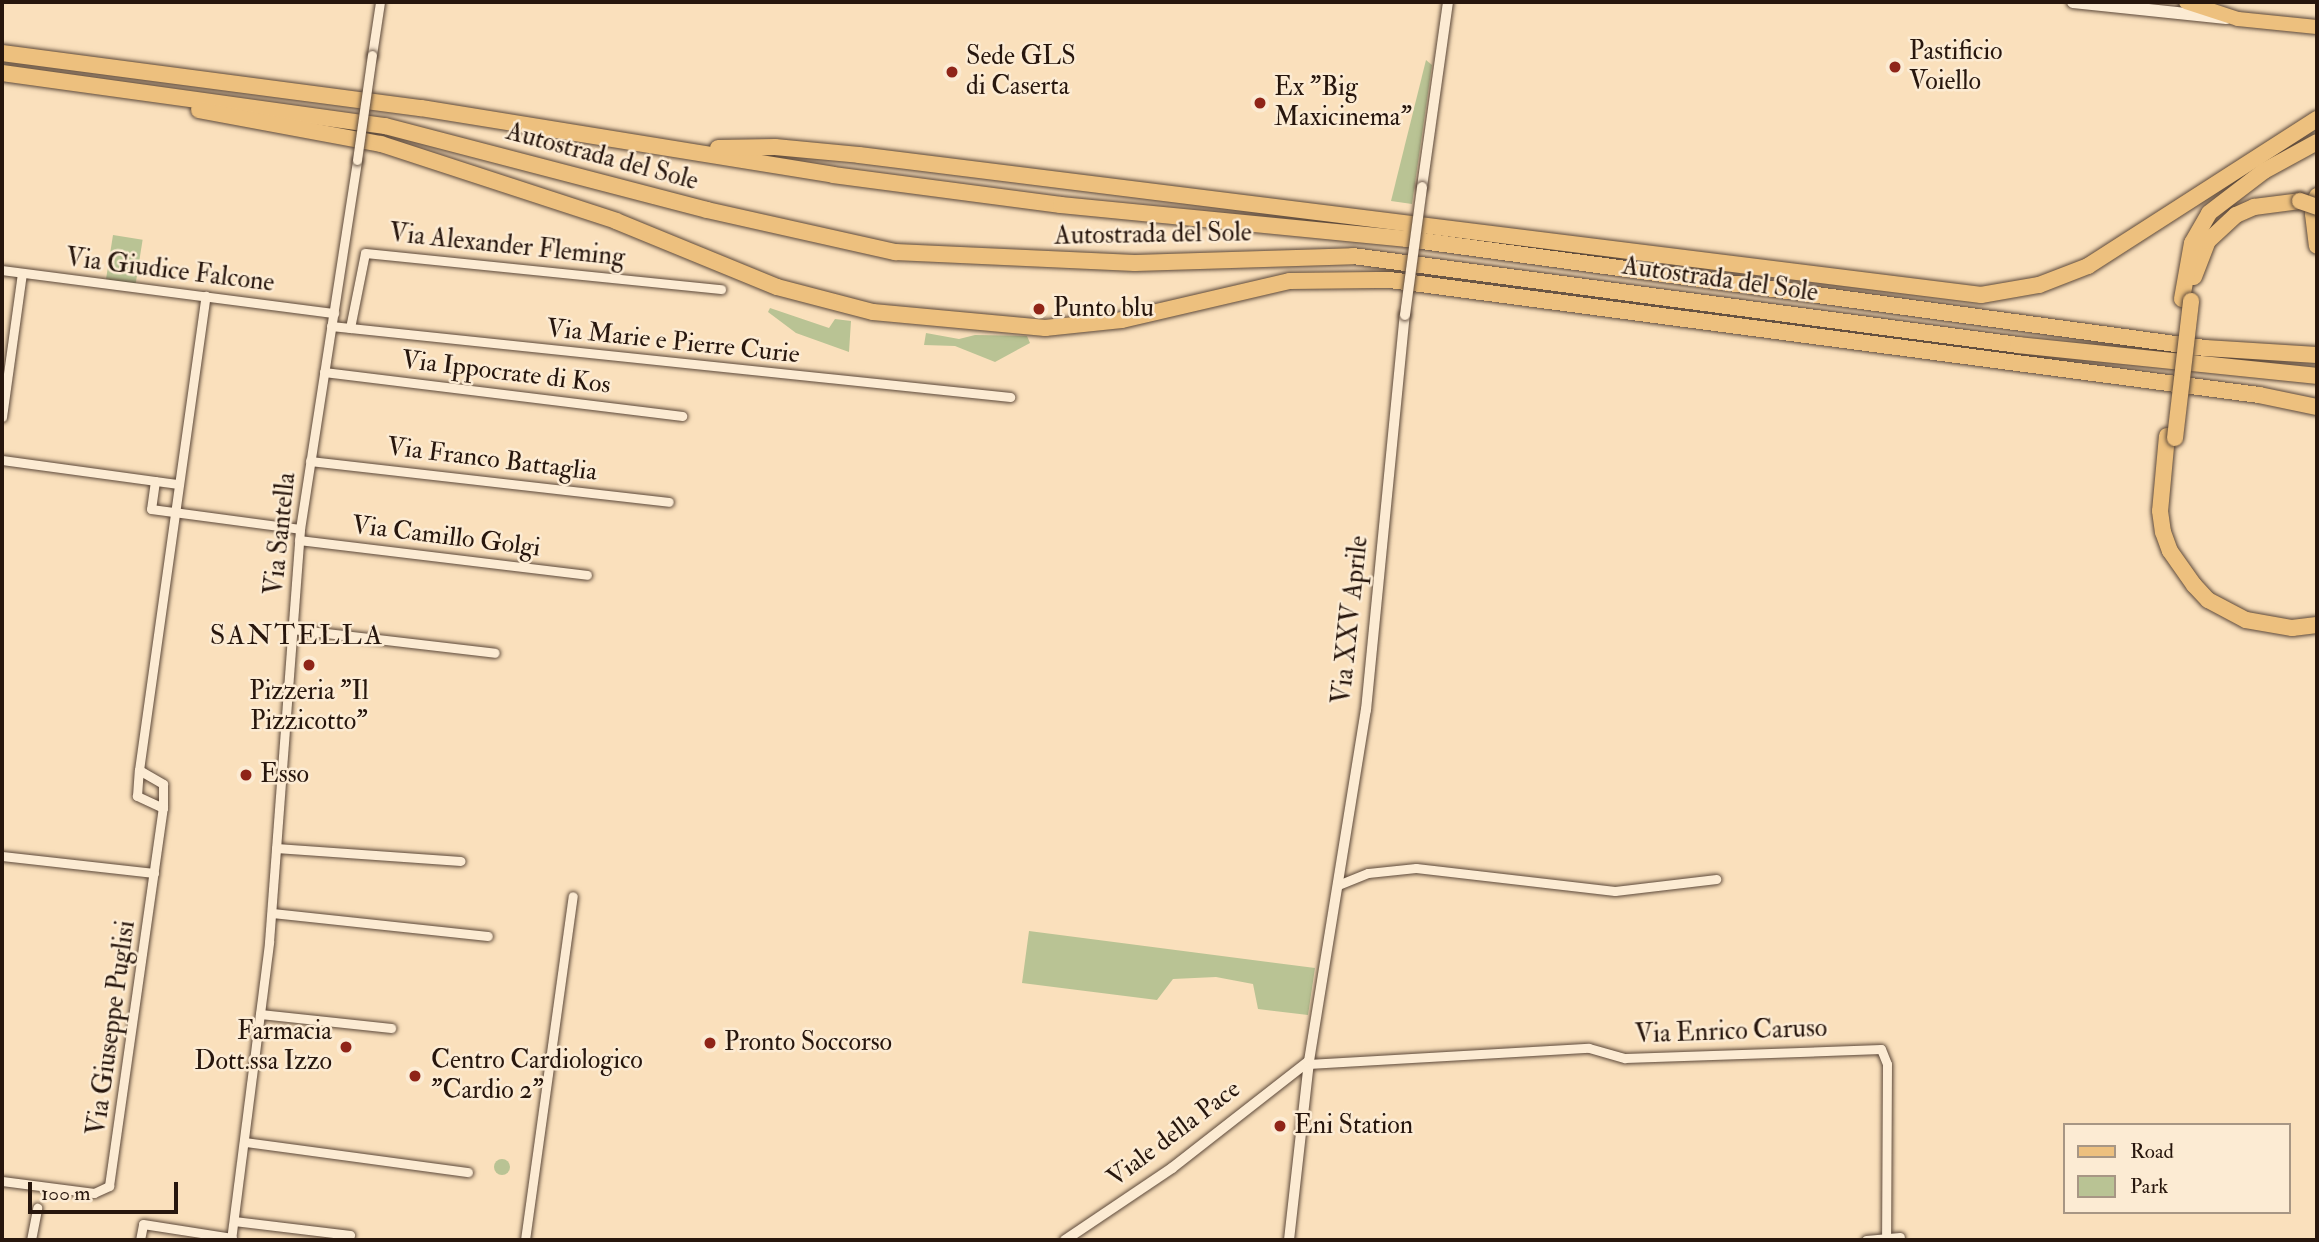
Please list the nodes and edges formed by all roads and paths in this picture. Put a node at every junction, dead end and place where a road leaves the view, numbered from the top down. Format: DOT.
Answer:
graph roads {
  1 [pos="380,2"];
  2 [pos="1448,2"];
  3 [pos="2073,2"];
  4 [pos="2186,2"];
  5 [pos="2238,19"];
  6 [pos="2317,27"];
  7 [pos="2,53"];
  8 [pos="2,74"];
  9 [pos="143,93"];
  10 [pos="2317,119"];
  11 [pos="2317,142"];
  12 [pos="681,148"];
  13 [pos="2317,196"];
  14 [pos="2317,206"];
  15 [pos="2317,246"];
  16 [pos="2,270"];
  17 [pos="22,272"];
  18 [pos="721,289"];
  19 [pos="206,296"];
  20 [pos="2186,300"];
  21 [pos="334,313"];
  22 [pos="331,326"];
  23 [pos="350,328"];
  24 [pos="2317,355"];
  25 [pos="324,372"];
  26 [pos="2317,376"];
  27 [pos="1010,397"];
  28 [pos="2317,407"];
  29 [pos="682,416"];
  30 [pos="2,417"];
  31 [pos="2171,437"];
  32 [pos="2,460"];
  33 [pos="310,461"];
  34 [pos="155,481"];
  35 [pos="178,484"];
  36 [pos="669,502"];
  37 [pos="173,513"];
  38 [pos="300,529"];
  39 [pos="299,540"];
  40 [pos="587,575"];
  41 [pos="2317,616"];
  42 [pos="2317,625"];
  43 [pos="292,629"];
  44 [pos="495,653"];
  45 [pos="139,771"];
  46 [pos="163,808"];
  47 [pos="276,848"];
  48 [pos="2,856"];
  49 [pos="461,861"];
  50 [pos="154,873"];
  51 [pos="1716,878"];
  52 [pos="1338,885"];
  53 [pos="573,896"];
  54 [pos="272,914"];
  55 [pos="488,936"];
  56 [pos="260,1014"];
  57 [pos="391,1028"];
  58 [pos="1309,1062"];
  59 [pos="245,1142"];
  60 [pos="468,1172"];
  61 [pos="2,1181"];
  62 [pos="37,1209"];
  63 [pos="234,1221"];
  64 [pos="350,1235"];
  65 [pos="1900,1237"];
  66 [pos="1886,1238"];
  67 [pos="232,1239"];
  68 [pos="31,1240"];
  69 [pos="140,1240"];
  70 [pos="525,1240"];
  71 [pos="1065,1240"];
  72 [pos="1289,1240"];
  73 [pos="1866,1240"];
  1 -- 21 [label="street, Via Santella, bridge"];
  2 -- 52 [label="street, Via XXV Aprile, bridge"];
  3 -- 5 [label="main road"];
  4 -- 5 [label="main road"];
  5 -- 6 [label="main road"];
  7 -- 12 [label="highway, Autostrada del Sole"];
  8 -- 9 [label="highway, Autostrada del Sole"];
  9 -- 26 [label="highway, Autostrada del Sole"];
  9 -- 28 [label="highway"];
  10 -- 12 [label="highway"];
  11 -- 20 [label="highway"];
  12 -- 24 [label="highway, Autostrada del Sole"];
  13 -- 15 [label="highway"];
  14 -- 20 [label="highway, bridge"];
  16 -- 17 [label="street, Via Giudice Falcone"];
  17 -- 19 [label="street, Via Giudice Falcone"];
  17 -- 30 [label="street"];
  18 -- 23 [label="street, Via Alexander Fleming"];
  19 -- 21 [label="street, Via Giudice Falcone"];
  19 -- 35 [label="street"];
  20 -- 31 [label="highway, bridge"];
  21 -- 22 [label="street, Via Santella"];
  22 -- 23 [label="street, Via Marie e Pierre Curie"];
  22 -- 25 [label="street, Via Santella"];
  23 -- 27 [label="street, Via Marie e Pierre Curie"];
  25 -- 29 [label="street, Via Ippocrate di Kos"];
  25 -- 33 [label="street, Via Santella"];
  31 -- 41 [label="highway"];
  31 -- 42 [label="highway"];
  32 -- 34 [label="street"];
  33 -- 36 [label="street, Via Franco Battaglia"];
  33 -- 38 [label="street, Via Santella"];
  34 -- 35 [label="street"];
  34 -- 37 [label="street"];
  35 -- 37 [label="street"];
  37 -- 38 [label="street"];
  37 -- 45 [label="street"];
  38 -- 39 [label="street, Via Santella"];
  39 -- 40 [label="street, Via Camillo Golgi"];
  39 -- 43 [label="street, Via Santella"];
  43 -- 44 [label="street"];
  43 -- 47 [label="street, Via Santella"];
  45 -- 46 [label="street"];
  45 -- 46 [label="street"];
  46 -- 50 [label="street, Via Giuseppe Puglisi"];
  47 -- 49 [label="street"];
  47 -- 54 [label="street, Via Santella"];
  48 -- 50 [label="street"];
  50 -- 61 [label="street, Via Giuseppe Puglisi"];
  51 -- 52 [label="street"];
  52 -- 58 [label="street, Via XXV Aprile"];
  53 -- 70 [label="street"];
  54 -- 55 [label="street"];
  54 -- 56 [label="street, Via Santella"];
  56 -- 57 [label="street"];
  56 -- 59 [label="street, Via Santella"];
  58 -- 66 [label="street, Via Enrico Caruso"];
  58 -- 71 [label="street, Viale della Pace"];
  58 -- 72 [label="street, Via XXV Aprile"];
  59 -- 60 [label="street"];
  59 -- 63 [label="street, Via Santella"];
  62 -- 68 [label="street"];
  63 -- 64 [label="street"];
  63 -- 67 [label="street, Via Santella"];
  65 -- 66 [label="street"];
  66 -- 73 [label="street"];
  67 -- 69 [label="street"];
}
